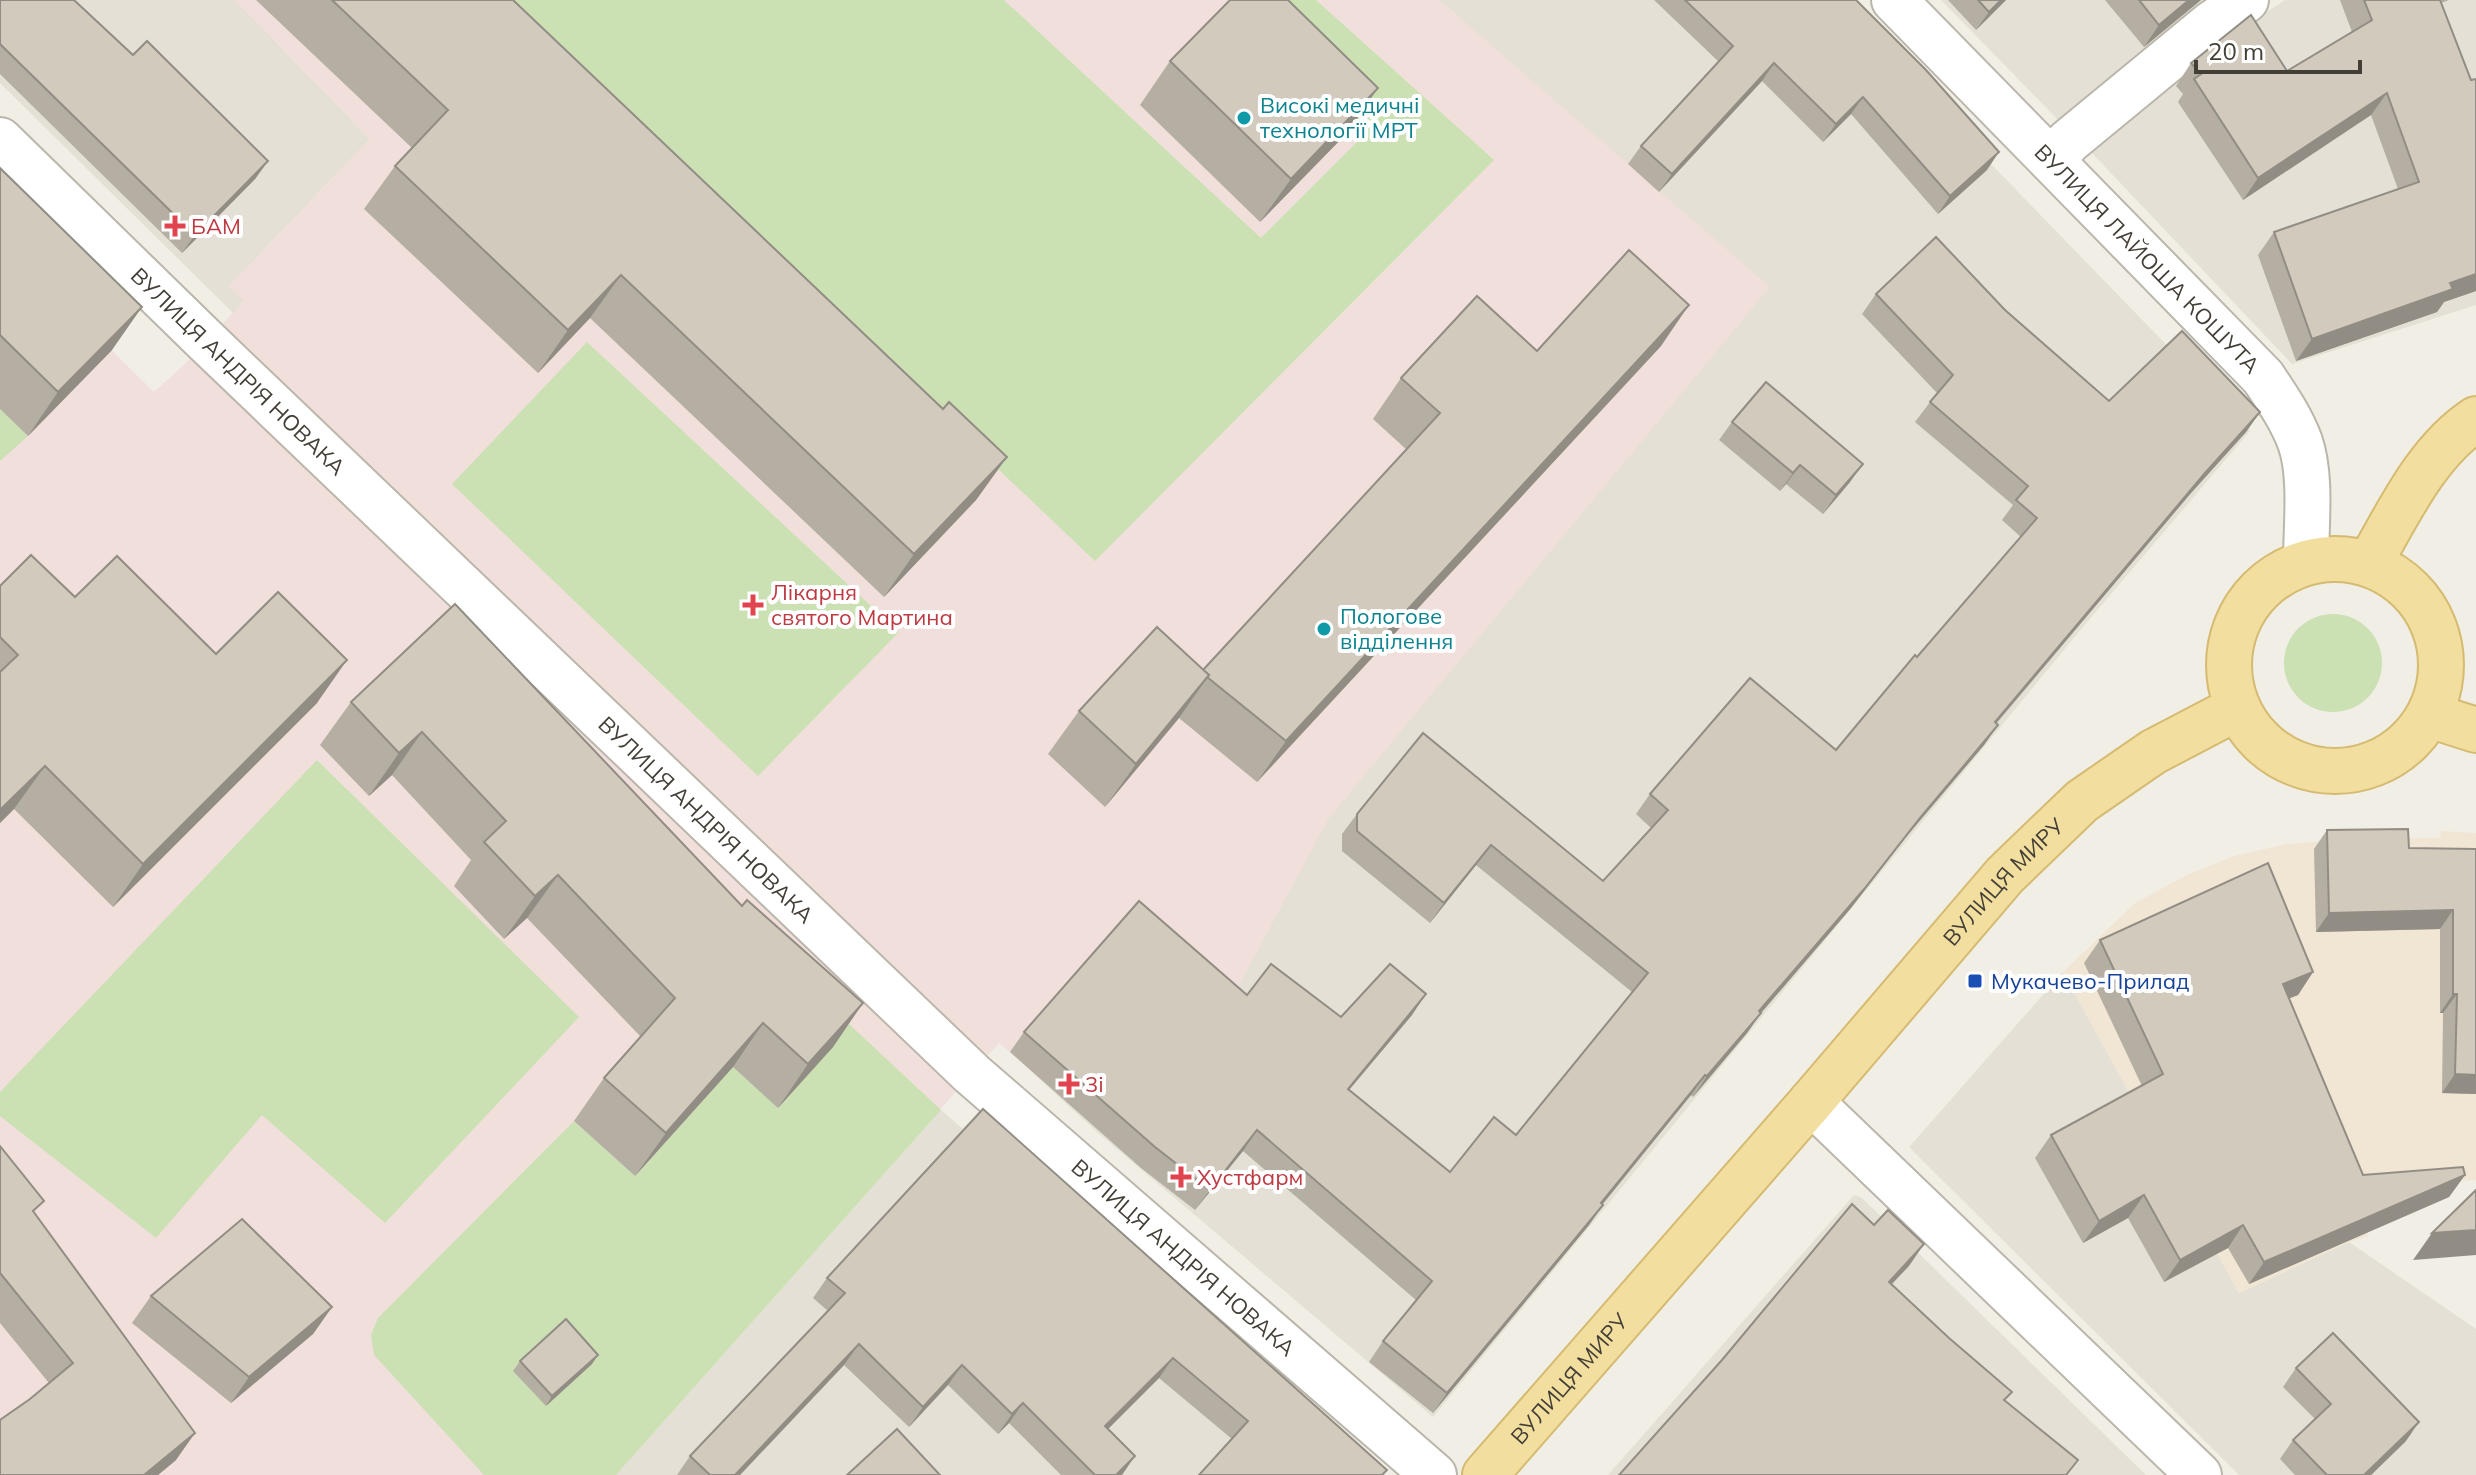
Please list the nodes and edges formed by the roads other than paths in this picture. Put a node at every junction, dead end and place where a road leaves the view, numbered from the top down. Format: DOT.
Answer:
graph roads {
  1 [pos="1894,0"];
  2 [pos="2246,0"];
  3 [pos="0,140"];
  4 [pos="2051,160"];
  5 [pos="2476,419"];
  6 [pos="2306,561"];
  7 [pos="2369,564"];
  8 [pos="2237,708"];
  9 [pos="2429,715"];
  10 [pos="2476,730"];
  11 [pos="1811,1102"];
  12 [pos="1434,1475"];
  13 [pos="1485,1475"];
  14 [pos="2199,1475"];
  1 -- 4 [label="street, ВУЛИЦЯ ЛАЙОША КОШУТА"];
  2 -- 4 [label="street"];
  3 -- 12 [label="street, ВУЛИЦЯ АНДРІЯ НОВАКА"];
  4 -- 6 [label="street, ВУЛИЦЯ ЛАЙОША КОШУТА"];
  5 -- 7 [label="main road"];
  6 -- 7 [label="main road"];
  6 -- 8 [label="main road"];
  7 -- 9 [label="main road"];
  8 -- 9 [label="main road"];
  8 -- 11 [label="main road, ВУЛИЦЯ МИРУ"];
  9 -- 10 [label="main road"];
  11 -- 13 [label="main road, ВУЛИЦЯ МИРУ"];
  11 -- 14 [label="street"];
}
